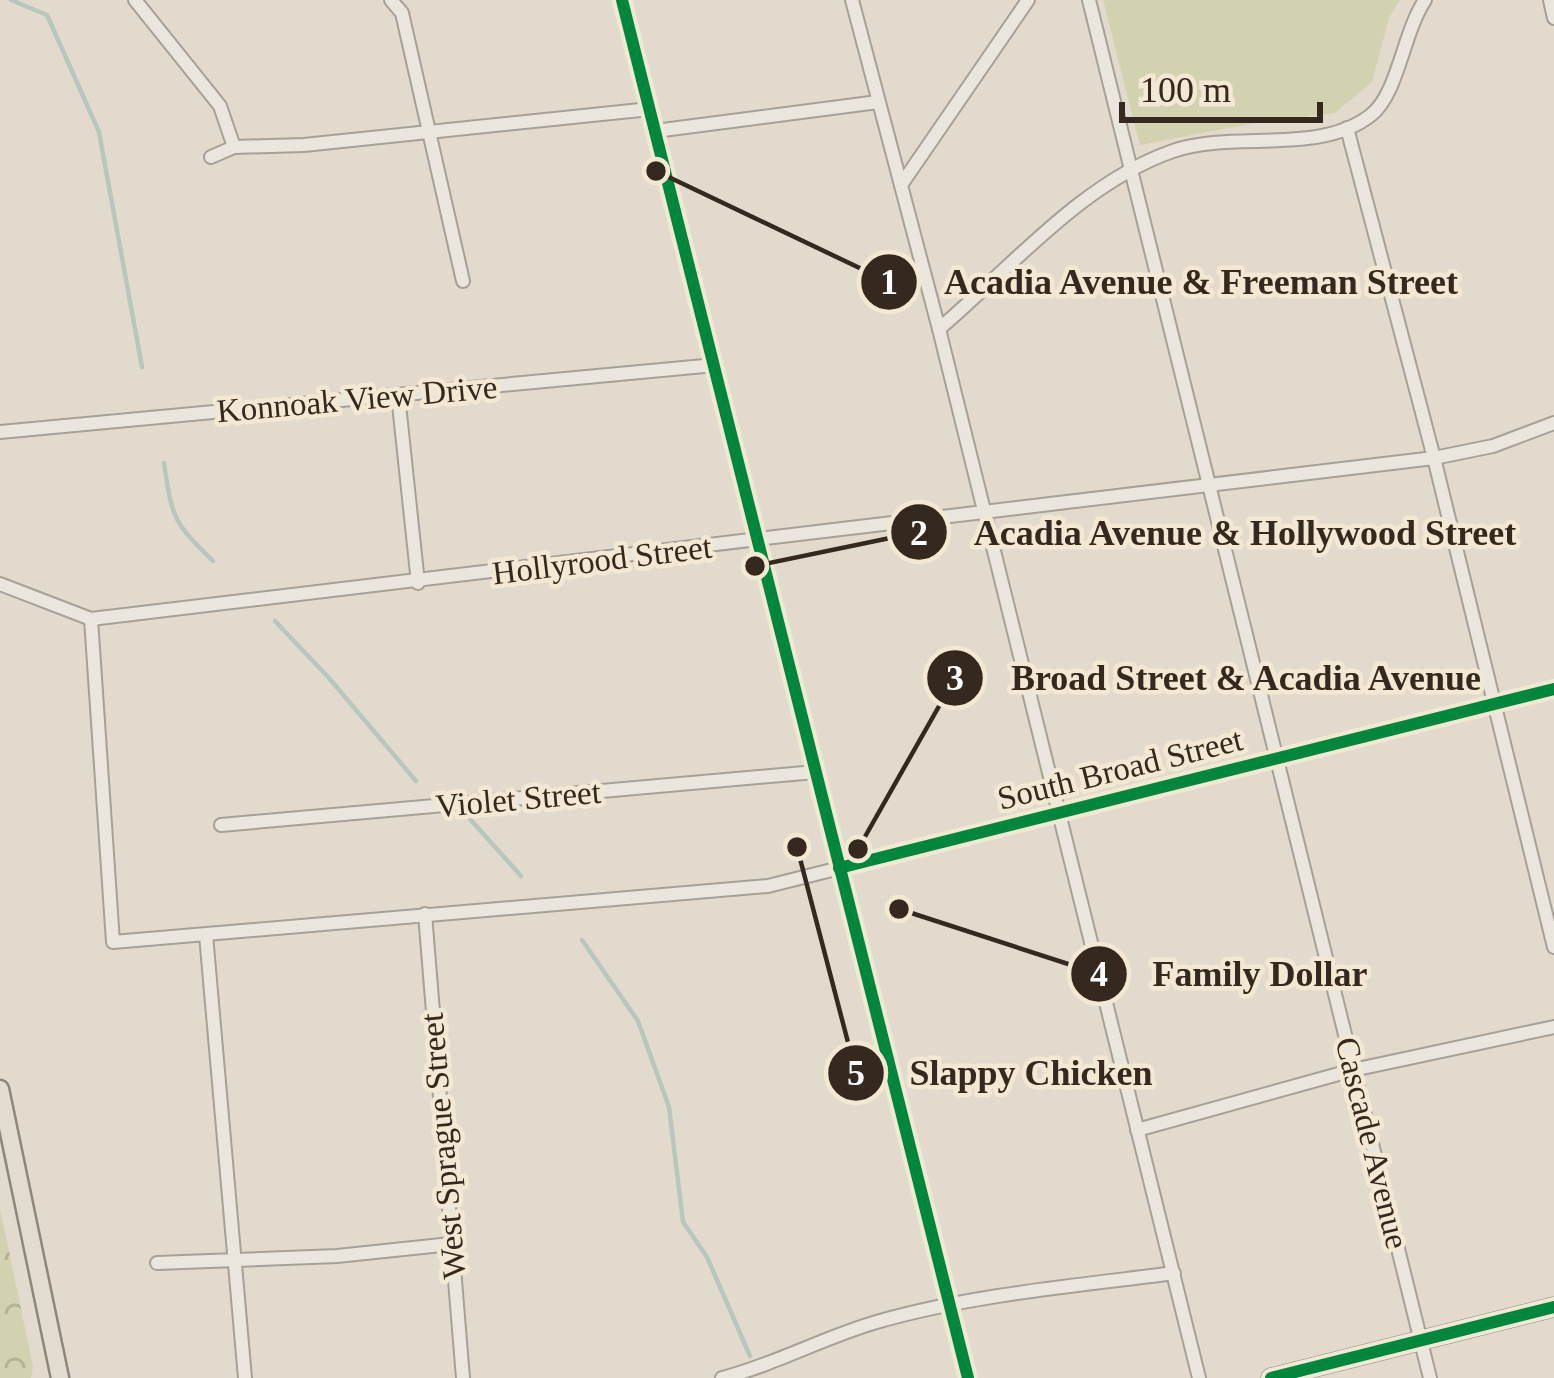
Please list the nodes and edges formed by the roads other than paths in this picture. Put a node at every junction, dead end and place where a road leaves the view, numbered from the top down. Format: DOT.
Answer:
graph roads {
  1 [pos="135,0"];
  2 [pos="391,0"];
  3 [pos="622,0"];
  4 [pos="852,0"];
  5 [pos="1028,0"];
  6 [pos="1089,0"];
  7 [pos="1425,0"];
  8 [pos="1550,0"];
  9 [pos="1554,18"];
  10 [pos="878,102"];
  11 [pos="650,109"];
  12 [pos="1348,128"];
  13 [pos="655,130"];
  14 [pos="430,133"];
  15 [pos="234,147"];
  16 [pos="211,157"];
  17 [pos="1133,168"];
  18 [pos="901,185"];
  19 [pos="463,281"];
  20 [pos="939,329"];
  21 [pos="715,365"];
  22 [pos="398,395"];
  23 [pos="1554,423"];
  24 [pos="0,432"];
  25 [pos="1434,458"];
  26 [pos="1209,485"];
  27 [pos="983,515"];
  28 [pos="758,542"];
  29 [pos="418,583"];
  30 [pos="0,584"];
  31 [pos="91,620"];
  32 [pos="1554,689"];
  33 [pos="1494,704"];
  34 [pos="1274,758"];
  35 [pos="815,772"];
  36 [pos="1058,812"];
  37 [pos="221,825"];
  38 [pos="839,868"];
  39 [pos="424,914"];
  40 [pos="206,935"];
  41 [pos="1554,946"];
  42 [pos="1554,1027"];
  43 [pos="1353,1070"];
  44 [pos="0,1089"];
  45 [pos="1137,1130"];
  46 [pos="451,1244"];
  47 [pos="233,1258"];
  48 [pos="157,1263"];
  49 [pos="1174,1273"];
  50 [pos="949,1304"];
  51 [pos="1554,1307"];
  52 [pos="1421,1341"];
  53 [pos="61,1378"];
  54 [pos="245,1378"];
  55 [pos="463,1378"];
  56 [pos="722,1378"];
  57 [pos="968,1378"];
  58 [pos="1198,1378"];
  59 [pos="1271,1378"];
  60 [pos="1430,1378"];
  1 -- 15 [label="street"];
  2 -- 14 [label="street"];
  3 -- 11 [label="street"];
  4 -- 10 [label="street"];
  5 -- 18 [label="street"];
  6 -- 17 [label="street, Cascade Avenue"];
  7 -- 12 [label="street"];
  8 -- 9 [label="street"];
  10 -- 13 [label="street"];
  10 -- 18 [label="street"];
  11 -- 13 [label="street"];
  11 -- 14 [label="street"];
  12 -- 17 [label="street"];
  12 -- 25 [label="street"];
  13 -- 21 [label="street"];
  14 -- 15 [label="street"];
  14 -- 19 [label="street"];
  15 -- 16 [label="street"];
  17 -- 20 [label="street"];
  17 -- 26 [label="street, Cascade Avenue"];
  18 -- 20 [label="street"];
  20 -- 27 [label="street"];
  21 -- 22 [label="street, Konnoak View Drive"];
  21 -- 28 [label="street"];
  22 -- 24 [label="street, Konnoak View Drive"];
  22 -- 29 [label="street"];
  23 -- 25 [label="street, Hollyrood Street"];
  25 -- 26 [label="street, Hollyrood Street"];
  25 -- 33 [label="street"];
  26 -- 27 [label="street, Hollyrood Street"];
  26 -- 34 [label="street, Cascade Avenue"];
  27 -- 28 [label="street, Hollyrood Street"];
  27 -- 36 [label="street"];
  28 -- 29 [label="street, Hollyrood Street"];
  28 -- 35 [label="street"];
  29 -- 31 [label="street, Hollyrood Street"];
  30 -- 31 [label="street, Hollyrood Street"];
  31 -- 40 [label="street, South Broad Street"];
  32 -- 33 [label="street, South Broad Street"];
  33 -- 34 [label="street, South Broad Street"];
  33 -- 41 [label="street"];
  34 -- 36 [label="street, South Broad Street"];
  34 -- 43 [label="street, Cascade Avenue"];
  35 -- 37 [label="street, Violet Street"];
  35 -- 38 [label="street"];
  36 -- 38 [label="street, South Broad Street"];
  36 -- 45 [label="street"];
  38 -- 39 [label="street, South Broad Street"];
  38 -- 50 [label="street"];
  39 -- 40 [label="street, South Broad Street"];
  39 -- 46 [label="street, West Sprague Street"];
  40 -- 47 [label="street"];
  42 -- 43 [label="street"];
  43 -- 45 [label="street"];
  43 -- 52 [label="street, Cascade Avenue"];
  44 -- 53 [label="main road"];
  45 -- 49 [label="street"];
  46 -- 47 [label="street"];
  46 -- 55 [label="street, West Sprague Street"];
  47 -- 48 [label="street"];
  47 -- 54 [label="street"];
  49 -- 50 [label="street"];
  49 -- 58 [label="street"];
  50 -- 56 [label="street"];
  50 -- 57 [label="street"];
  51 -- 52 [label="main road"];
  52 -- 59 [label="main road"];
  52 -- 60 [label="street, Cascade Avenue"];
}
